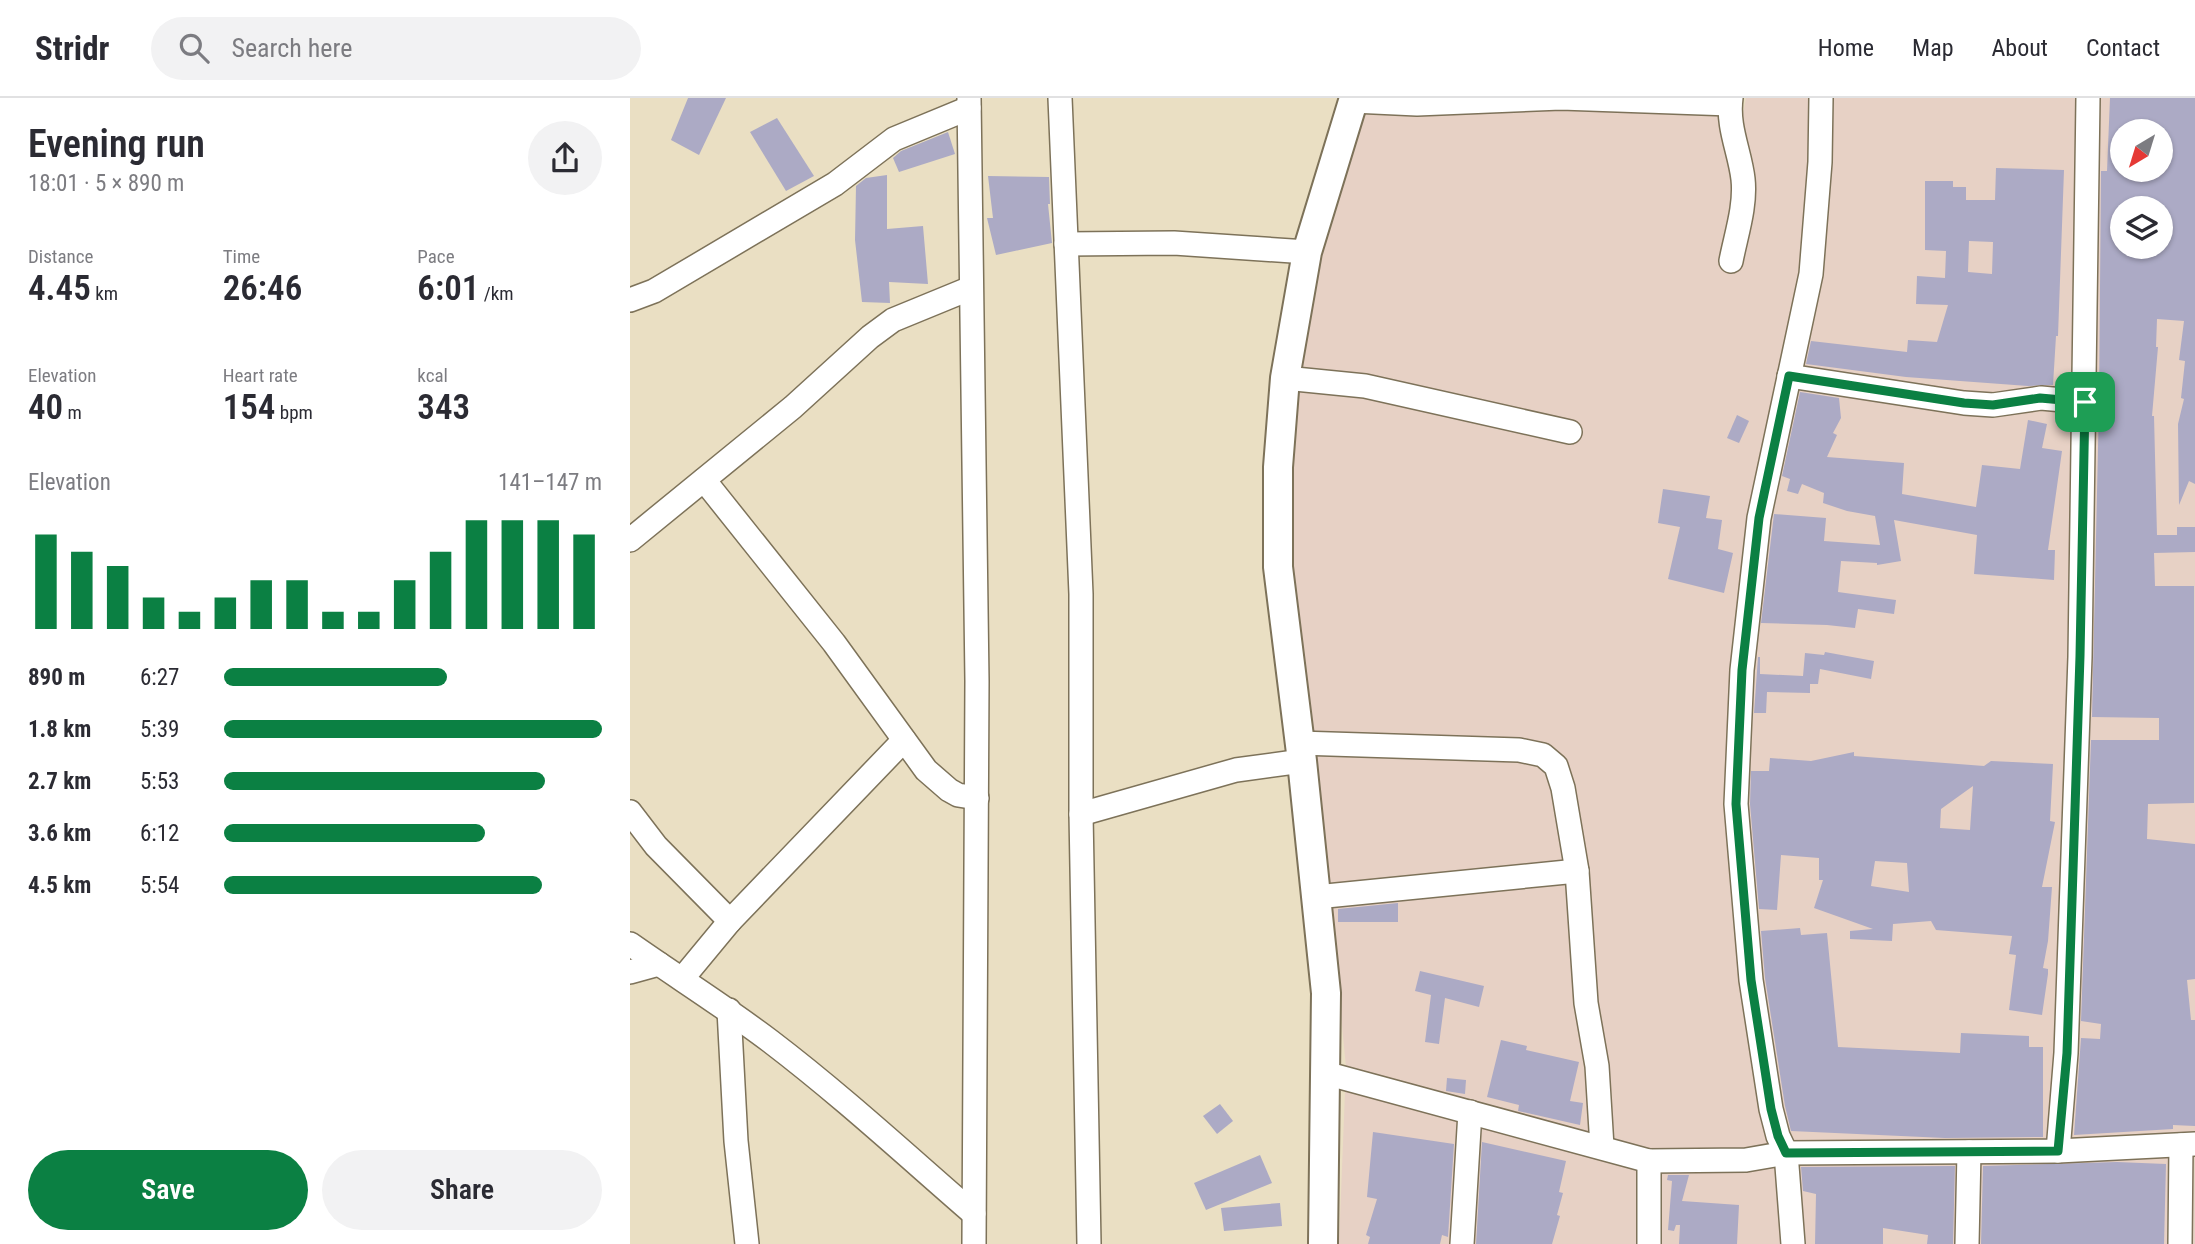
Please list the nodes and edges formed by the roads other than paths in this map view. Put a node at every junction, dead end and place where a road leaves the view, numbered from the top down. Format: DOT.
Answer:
graph roads {
  1 [pos="1060,98"];
  2 [pos="1821,98"];
  3 [pos="2088,98"];
  4 [pos="1353,99"];
  5 [pos="1730,101"];
  6 [pos="969,103"];
  7 [pos="1066,244"];
  8 [pos="1307,251"];
  9 [pos="1731,261"];
  10 [pos="971,288"];
  11 [pos="630,300"];
  12 [pos="1789,376"];
  13 [pos="1285,378"];
  14 [pos="2085,402"];
  15 [pos="1570,432"];
  16 [pos="704,481"];
  17 [pos="630,540"];
  18 [pos="904,740"];
  19 [pos="1301,752"];
  20 [pos="977,797"];
  21 [pos="630,812"];
  22 [pos="1081,814"];
  23 [pos="1577,871"];
  24 [pos="1316,897"];
  25 [pos="730,921"];
  26 [pos="630,944"];
  27 [pos="659,964"];
  28 [pos="630,972"];
  29 [pos="682,979"];
  30 [pos="729,1010"];
  31 [pos="1325,1073"];
  32 [pos="1470,1112"];
  33 [pos="2188,1145"];
  34 [pos="1602,1147"];
  35 [pos="2058,1151"];
  36 [pos="1969,1152"];
  37 [pos="1786,1153"];
  38 [pos="1649,1161"];
  39 [pos="974,1214"];
  40 [pos="747,1244"];
  41 [pos="974,1244"];
  42 [pos="1089,1244"];
  43 [pos="1323,1244"];
  44 [pos="1462,1244"];
  45 [pos="1649,1244"];
  46 [pos="1793,1244"];
  47 [pos="1967,1244"];
  48 [pos="2180,1244"];
  1 -- 7 [label="street"];
  2 -- 12 [label="street"];
  3 -- 14 [label="street"];
  4 -- 5 [label="street"];
  4 -- 8 [label="main road"];
  5 -- 9 [label="street"];
  6 -- 10 [label="street"];
  6 -- 11 [label="street"];
  7 -- 8 [label="street"];
  7 -- 22 [label="street"];
  8 -- 13 [label="main road"];
  10 -- 16 [label="street"];
  10 -- 20 [label="street"];
  12 -- 14 [label="street"];
  12 -- 37 [label="street"];
  13 -- 15 [label="street"];
  13 -- 19 [label="main road"];
  14 -- 35 [label="street"];
  16 -- 17 [label="street"];
  16 -- 18 [label="street"];
  18 -- 20 [label="street"];
  18 -- 25 [label="street"];
  19 -- 22 [label="street"];
  19 -- 23 [label="street"];
  19 -- 24 [label="main road"];
  20 -- 39 [label="street"];
  21 -- 25 [label="street"];
  22 -- 42 [label="street"];
  23 -- 24 [label="street"];
  23 -- 34 [label="street"];
  24 -- 31 [label="main road"];
  25 -- 29 [label="street"];
  26 -- 27 [label="street"];
  27 -- 28 [label="street"];
  27 -- 29 [label="street"];
  29 -- 30 [label="street"];
  30 -- 39 [label="street"];
  30 -- 40 [label="street"];
  31 -- 32 [label="street"];
  31 -- 43 [label="main road"];
  32 -- 34 [label="street"];
  32 -- 44 [label="street"];
  33 -- 35 [label="street"];
  33 -- 48 [label="street"];
  34 -- 38 [label="street"];
  35 -- 36 [label="street"];
  36 -- 37 [label="street"];
  36 -- 47 [label="street"];
  37 -- 38 [label="street"];
  37 -- 46 [label="street"];
  38 -- 45 [label="street"];
  39 -- 41 [label="street"];
}
